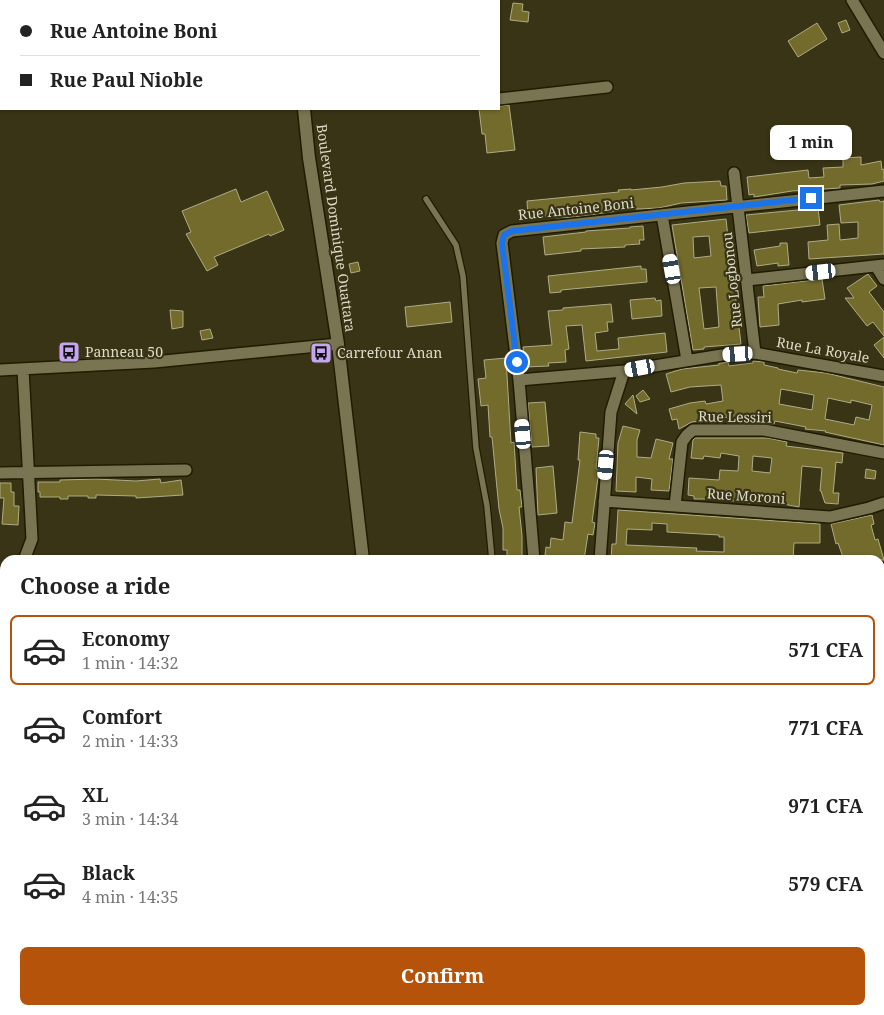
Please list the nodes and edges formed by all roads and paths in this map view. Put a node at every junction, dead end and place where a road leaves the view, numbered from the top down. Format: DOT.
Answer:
graph roads {
  1 [pos="852,0"];
  2 [pos="884,53"];
  3 [pos="607,87"];
  4 [pos="500,99"];
  5 [pos="304,110"];
  6 [pos="734,174"];
  7 [pos="884,191"];
  8 [pos="426,199"];
  9 [pos="739,206"];
  10 [pos="662,215"];
  11 [pos="880,266"];
  12 [pos="884,279"];
  13 [pos="747,280"];
  14 [pos="338,344"];
  15 [pos="755,353"];
  16 [pos="687,360"];
  17 [pos="24,369"];
  18 [pos="0,370"];
  19 [pos="624,371"];
  20 [pos="884,376"];
  21 [pos="519,380"];
  22 [pos="884,453"];
  23 [pos="186,470"];
  24 [pos="0,473"];
  25 [pos="30,473"];
  26 [pos="604,500"];
  27 [pos="884,503"];
  28 [pos="675,506"];
  29 [pos="26,555"];
  30 [pos="363,555"];
  31 [pos="492,555"];
  32 [pos="534,555"];
  33 [pos="600,555"];
  1 -- 2 [label="street"];
  3 -- 4 [label="street"];
  5 -- 14 [label="street, Boulevard Dominique Ouattara"];
  6 -- 9 [label="street, Rue Logbonou"];
  7 -- 9 [label="street, Rue Antoine Boni"];
  8 -- 31 [label="lane"];
  9 -- 10 [label="street, Rue Antoine Boni"];
  9 -- 13 [label="street, Rue Logbonou"];
  10 -- 16 [label="street"];
  10 -- 21 [label="street, Rue Antoine Boni"];
  11 -- 12 [label="street"];
  11 -- 13 [label="street"];
  13 -- 15 [label="street, Rue Logbonou"];
  14 -- 17 [label="street"];
  14 -- 30 [label="street, Boulevard Dominique Ouattara"];
  15 -- 16 [label="street, Rue La Royale"];
  15 -- 20 [label="street, Rue La Royale"];
  16 -- 19 [label="street, Rue La Royale"];
  17 -- 18 [label="street"];
  17 -- 25 [label="street"];
  19 -- 21 [label="street, Rue La Royale"];
  19 -- 26 [label="street"];
  21 -- 32 [label="street, Rue Antoine Boni"];
  22 -- 28 [label="street, Rue Lessiri"];
  23 -- 25 [label="street"];
  24 -- 25 [label="street"];
  25 -- 29 [label="street"];
  26 -- 28 [label="street, Rue Moroni"];
  26 -- 33 [label="street"];
  27 -- 28 [label="street, Rue Moroni"];
}
